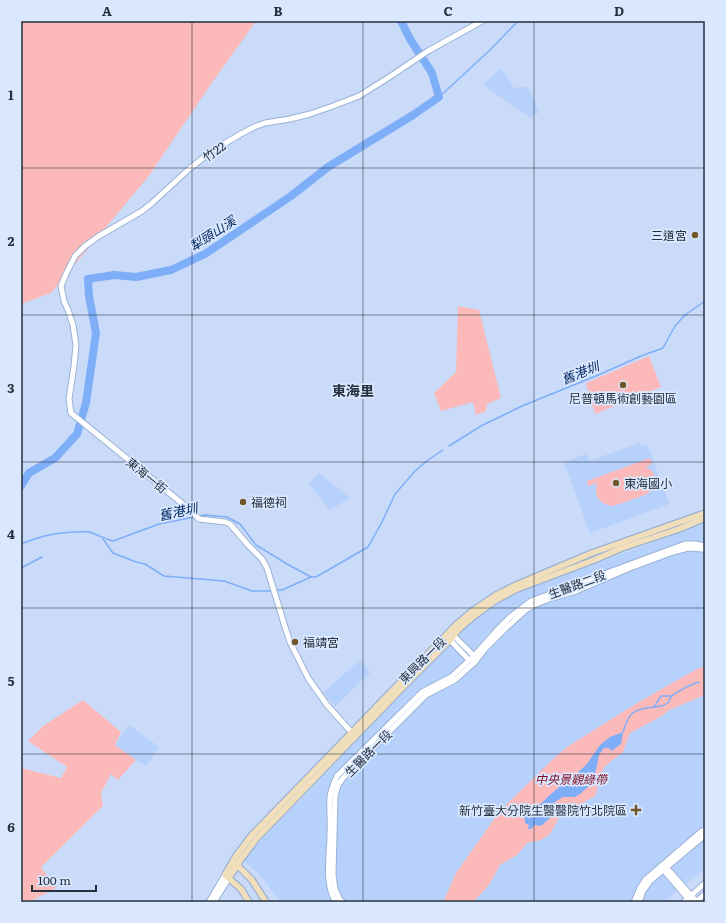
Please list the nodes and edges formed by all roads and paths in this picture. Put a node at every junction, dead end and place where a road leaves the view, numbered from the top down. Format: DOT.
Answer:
graph roads {
  1 [pos="482,21"];
  2 [pos="84,423"];
  3 [pos="705,513"];
  4 [pos="705,518"];
  5 [pos="705,546"];
  6 [pos="705,550"];
  7 [pos="451,637"];
  8 [pos="474,656"];
  9 [pos="469,660"];
  10 [pos="475,662"];
  11 [pos="354,734"];
  12 [pos="705,830"];
  13 [pos="705,835"];
  14 [pos="235,863"];
  15 [pos="663,867"];
  16 [pos="227,877"];
  17 [pos="705,883"];
  18 [pos="705,894"];
  19 [pos="693,900"];
  20 [pos="209,902"];
  21 [pos="214,902"];
  22 [pos="249,902"];
  23 [pos="266,902"];
  24 [pos="336,902"];
  25 [pos="343,902"];
  26 [pos="634,902"];
  27 [pos="639,902"];
  28 [pos="684,902"];
  1 -- 2 [label="street, 竹22 / 竹22"];
  2 -- 11 [label="street, 東海一街 / 竹22"];
  3 -- 7 [label="main road, 東興路一段"];
  4 -- 7 [label="main road, 東興路一段"];
  5 -- 8 [label="street, 生醫路二段"];
  6 -- 10 [label="street, 生醫路二段"];
  7 -- 8 [label="street"];
  7 -- 9 [label="street"];
  7 -- 11 [label="main road, 東興路一段"];
  8 -- 9 [label="street, 生醫路二段"];
  8 -- 10 [label="street"];
  9 -- 10 [label="street"];
  9 -- 24 [label="street, 生醫路一段"];
  10 -- 25 [label="street, 生醫路一段"];
  11 -- 14 [label="main road, 東興路一段"];
  12 -- 15 [label="street"];
  13 -- 15 [label="street"];
  14 -- 16 [label="main road, 東興路一段"];
  14 -- 23 [label="main road"];
  15 -- 19 [label="street"];
  15 -- 26 [label="street"];
  15 -- 27 [label="street"];
  16 -- 20 [label="street, 東興路一段"];
  16 -- 21 [label="street, 東興路一段"];
  16 -- 22 [label="main road"];
  17 -- 19 [label="street"];
  18 -- 19 [label="street"];
  19 -- 28 [label="street"];
}
